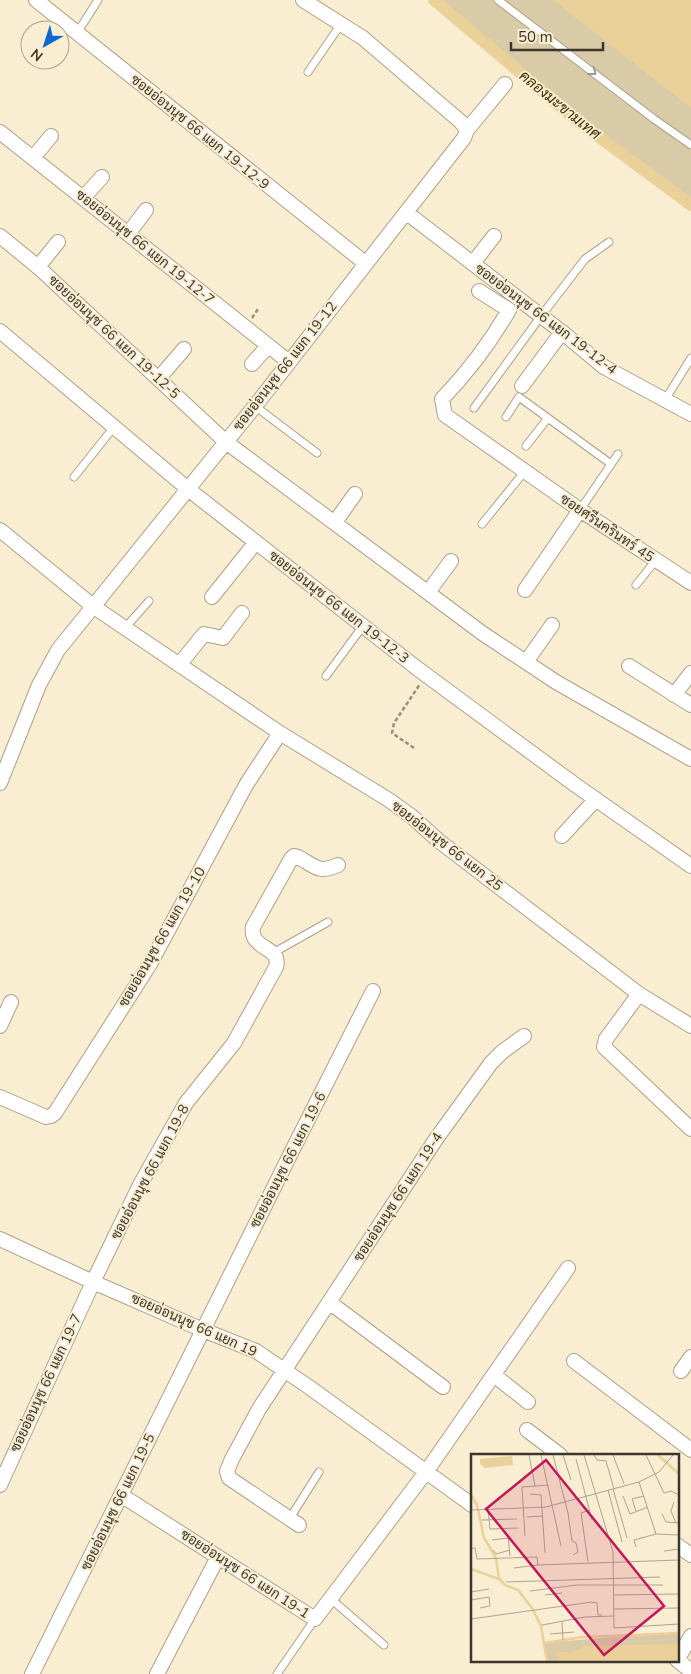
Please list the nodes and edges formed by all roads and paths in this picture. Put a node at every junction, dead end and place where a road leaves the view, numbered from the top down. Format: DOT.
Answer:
graph roads {
  1 [pos="36,0"];
  2 [pos="98,0"];
  3 [pos="303,0"];
  4 [pos="498,0"];
  5 [pos="341,24"];
  6 [pos="77,33"];
  7 [pos="308,72"];
  8 [pos="505,84"];
  9 [pos="467,130"];
  10 [pos="0,132"];
  11 [pos="51,136"];
  12 [pos="691,145"];
  13 [pos="33,158"];
  14 [pos="102,177"];
  15 [pos="83,198"];
  16 [pos="146,210"];
  17 [pos="407,213"];
  18 [pos="128,234"];
  19 [pos="0,236"];
  20 [pos="494,236"];
  21 [pos="58,242"];
  22 [pos="609,242"];
  23 [pos="365,263"];
  24 [pos="473,263"];
  25 [pos="38,266"];
  26 [pos="479,291"];
  27 [pos="541,316"];
  28 [pos="0,331"];
  29 [pos="562,332"];
  30 [pos="268,346"];
  31 [pos="184,349"];
  32 [pos="691,358"];
  33 [pos="289,362"];
  34 [pos="252,364"];
  35 [pos="160,378"];
  36 [pos="522,386"];
  37 [pos="665,400"];
  38 [pos="255,406"];
  39 [pos="474,408"];
  40 [pos="691,414"];
  41 [pos="506,417"];
  42 [pos="548,418"];
  43 [pos="114,427"];
  44 [pos="226,442"];
  45 [pos="526,446"];
  46 [pos="317,453"];
  47 [pos="618,454"];
  48 [pos="611,464"];
  49 [pos="524,471"];
  50 [pos="74,477"];
  51 [pos="188,489"];
  52 [pos="355,494"];
  53 [pos="580,510"];
  54 [pos="335,522"];
  55 [pos="482,524"];
  56 [pos="0,530"];
  57 [pos="256,542"];
  58 [pos="656,560"];
  59 [pos="451,561"];
  60 [pos="691,583"];
  61 [pos="636,585"];
  62 [pos="525,590"];
  63 [pos="429,591"];
  64 [pos="212,597"];
  65 [pos="148,601"];
  66 [pos="94,607"];
  67 [pos="242,613"];
  68 [pos="363,625"];
  69 [pos="552,625"];
  70 [pos="125,628"];
  71 [pos="526,662"];
  72 [pos="179,665"];
  73 [pos="629,666"];
  74 [pos="691,673"];
  75 [pos="426,674"];
  76 [pos="326,676"];
  77 [pos="674,695"];
  78 [pos="691,705"];
  79 [pos="280,733"];
  80 [pos="414,748"];
  81 [pos="691,759"];
  82 [pos="0,783"];
  83 [pos="596,799"];
  84 [pos="562,836"];
  85 [pos="338,865"];
  86 [pos="691,866"];
  87 [pos="328,922"];
  88 [pos="273,953"];
  89 [pos="374,991"];
  90 [pos="639,994"];
  91 [pos="11,1002"];
  92 [pos="0,1026"];
  93 [pos="691,1026"];
  94 [pos="524,1036"];
  95 [pos="0,1097"];
  96 [pos="691,1129"];
  97 [pos="0,1239"];
  98 [pos="568,1268"];
  99 [pos="93,1282"];
  100 [pos="329,1302"];
  101 [pos="203,1330"];
  102 [pos="691,1357"];
  103 [pos="574,1361"];
  104 [pos="284,1370"];
  105 [pos="681,1371"];
  106 [pos="494,1375"];
  107 [pos="443,1387"];
  108 [pos="528,1402"];
  109 [pos="526,1430"];
  110 [pos="691,1450"];
  111 [pos="559,1454"];
  112 [pos="319,1472"];
  113 [pos="426,1472"];
  114 [pos="0,1485"];
  115 [pos="122,1495"];
  116 [pos="471,1504"];
  117 [pos="294,1521"];
  118 [pos="678,1546"];
  119 [pos="691,1555"];
  120 [pos="218,1557"];
  121 [pos="331,1599"];
  122 [pos="315,1619"];
  123 [pos="691,1636"];
  124 [pos="384,1645"];
  125 [pos="678,1658"];
  126 [pos="678,1661"];
  127 [pos="691,1671"];
  128 [pos="32,1674"];
  129 [pos="157,1674"];
  130 [pos="277,1674"];
  1 -- 6 [label="street, ซอยอ่อนนุช 66 แยก 19-12-9"];
  2 -- 6 [label="lane"];
  3 -- 5 [label="street"];
  4 -- 12 [label="lane, one-way"];
  5 -- 7 [label="lane"];
  5 -- 9 [label="street"];
  6 -- 23 [label="street, ซอยอ่อนนุช 66 แยก 19-12-9"];
  8 -- 9 [label="street, ซอยอ่อนนุช 66 แยก 19-12"];
  9 -- 17 [label="street, ซอยอ่อนนุช 66 แยก 19-12"];
  10 -- 13 [label="street, ซอยอ่อนนุช 66 แยก 19-12-7"];
  11 -- 13 [label="street"];
  13 -- 15 [label="street, ซอยอ่อนนุช 66 แยก 19-12-7"];
  14 -- 15 [label="street"];
  15 -- 18 [label="street, ซอยอ่อนนุช 66 แยก 19-12-7"];
  16 -- 18 [label="street"];
  17 -- 23 [label="street, ซอยอ่อนนุช 66 แยก 19-12"];
  17 -- 24 [label="street, ซอยอ่อนนุช 66 แยก 19-12-4"];
  18 -- 30 [label="street, ซอยอ่อนนุช 66 แยก 19-12-7"];
  19 -- 25 [label="street, ซอยอ่อนนุช 66 แยก 19-12-5"];
  20 -- 24 [label="street"];
  21 -- 25 [label="street"];
  22 -- 27 [label="lane"];
  23 -- 33 [label="street, ซอยอ่อนนุช 66 แยก 19-12"];
  24 -- 27 [label="street, ซอยอ่อนนุช 66 แยก 19-12-4"];
  25 -- 35 [label="street, ซอยอ่อนนุช 66 แยก 19-12-5"];
  26 -- 49 [label="street, ซอยศรีนครินทร์ 45"];
  27 -- 29 [label="street, ซอยอ่อนนุช 66 แยก 19-12-4"];
  27 -- 39 [label="lane"];
  28 -- 43 [label="street, ซอยอ่อนนุช 66 แยก 19-12-3"];
  29 -- 36 [label="street"];
  29 -- 37 [label="street, ซอยอ่อนนุช 66 แยก 19-12-4"];
  30 -- 33 [label="street, ซอยอ่อนนุช 66 แยก 19-12-7"];
  30 -- 34 [label="street"];
  31 -- 35 [label="street"];
  32 -- 37 [label="lane"];
  33 -- 38 [label="street, ซอยอ่อนนุช 66 แยก 19-12"];
  35 -- 44 [label="street, ซอยอ่อนนุช 66 แยก 19-12-5"];
  37 -- 40 [label="street, ซอยอ่อนนุช 66 แยก 19-12-4"];
  38 -- 44 [label="street, ซอยอ่อนนุช 66 แยก 19-12"];
  38 -- 46 [label="lane"];
  41 -- 42 [label="lane"];
  42 -- 45 [label="lane"];
  42 -- 48 [label="lane"];
  43 -- 50 [label="lane"];
  43 -- 51 [label="street, ซอยอ่อนนุช 66 แยก 19-12-3"];
  44 -- 51 [label="street, ซอยอ่อนนุช 66 แยก 19-12"];
  44 -- 54 [label="street, ซอยอ่อนนุช 66 แยก 19-12-5"];
  47 -- 48 [label="lane"];
  48 -- 53 [label="lane"];
  49 -- 53 [label="street, ซอยศรีนครินทร์ 45"];
  49 -- 55 [label="lane"];
  51 -- 57 [label="street, ซอยอ่อนนุช 66 แยก 19-12-3"];
  51 -- 66 [label="street, ซอยอ่อนนุช 66 แยก 19-12"];
  52 -- 54 [label="street"];
  53 -- 58 [label="street, ซอยศรีนครินทร์ 45"];
  53 -- 62 [label="street"];
  54 -- 63 [label="street, ซอยอ่อนนุช 66 แยก 19-12-5"];
  56 -- 66 [label="street, ซอยอ่อนนุช 66 แยก 25"];
  57 -- 64 [label="street"];
  57 -- 68 [label="street, ซอยอ่อนนุช 66 แยก 19-12-3"];
  58 -- 60 [label="street, ซอยศรีนครินทร์ 45"];
  58 -- 61 [label="lane"];
  59 -- 63 [label="street"];
  63 -- 71 [label="street, ซอยอ่อนนุช 66 แยก 19-12-5"];
  65 -- 70 [label="lane"];
  66 -- 70 [label="street, ซอยอ่อนนุช 66 แยก 25"];
  66 -- 82 [label="street, ซอยอ่อนนุช 66 แยก 19-12"];
  67 -- 72 [label="street"];
  68 -- 75 [label="street, ซอยอ่อนนุช 66 แยก 19-12-3"];
  68 -- 76 [label="lane"];
  69 -- 71 [label="street"];
  70 -- 72 [label="street, ซอยอ่อนนุช 66 แยก 25"];
  71 -- 81 [label="street, ซอยอ่อนนุช 66 แยก 19-12-5"];
  72 -- 79 [label="street, ซอยอ่อนนุช 66 แยก 25"];
  73 -- 77 [label="street"];
  74 -- 77 [label="street"];
  75 -- 80 [label="path"];
  75 -- 83 [label="street, ซอยอ่อนนุช 66 แยก 19-12-3"];
  77 -- 78 [label="street"];
  79 -- 90 [label="street, ซอยอ่อนนุช 66 แยก 25"];
  79 -- 95 [label="street, ซอยอ่อนนุช 66 แยก 19-10"];
  83 -- 84 [label="street"];
  83 -- 86 [label="street, ซอยอ่อนนุช 66 แยก 19-12-3"];
  85 -- 88 [label="street"];
  87 -- 88 [label="lane"];
  88 -- 99 [label="street, ซอยอ่อนนุช 66 แยก 19-8"];
  89 -- 101 [label="street, ซอยอ่อนนุช 66 แยก 19-6"];
  90 -- 93 [label="street, ซอยอ่อนนุช 66 แยก 25"];
  90 -- 96 [label="street"];
  91 -- 92 [label="street"];
  94 -- 100 [label="street, ซอยอ่อนนุช 66 แยก 19-4"];
  97 -- 99 [label="street, ซอยอ่อนนุช 66 แยก 19"];
  98 -- 106 [label="street, ซอยอ่อนนุช 66 แยก 19-1"];
  99 -- 101 [label="street, ซอยอ่อนนุช 66 แยก 19"];
  99 -- 114 [label="street, ซอยอ่อนนุช 66 แยก 19-7"];
  100 -- 104 [label="street, ซอยอ่อนนุช 66 แยก 19-4"];
  100 -- 107 [label="street"];
  101 -- 104 [label="street, ซอยอ่อนนุช 66 แยก 19"];
  101 -- 115 [label="street, ซอยอ่อนนุช 66 แยก 19-5"];
  102 -- 105 [label="street"];
  103 -- 110 [label="street"];
  104 -- 113 [label="street, ซอยอ่อนนุช 66 แยก 19"];
  104 -- 117 [label="street, ซอยอ่อนนุช 66 แยก 19-4"];
  106 -- 108 [label="street"];
  106 -- 113 [label="street, ซอยอ่อนนุช 66 แยก 19-1"];
  109 -- 111 [label="street"];
  112 -- 117 [label="lane"];
  113 -- 116 [label="street, ซอยอ่อนนุช 66 แยก 19"];
  113 -- 121 [label="street, ซอยอ่อนนุช 66 แยก 19-1"];
  115 -- 120 [label="street, ซอยอ่อนนุช 66 แยก 19-1"];
  115 -- 128 [label="street, ซอยอ่อนนุช 66 แยก 19-5"];
  118 -- 119 [label="street"];
  120 -- 122 [label="street, ซอยอ่อนนุช 66 แยก 19-1"];
  120 -- 129 [label="street"];
  121 -- 122 [label="street, ซอยอ่อนนุช 66 แยก 19-1"];
  121 -- 124 [label="lane"];
  122 -- 130 [label="lane"];
  123 -- 125 [label="street"];
  126 -- 127 [label="street"];
}
